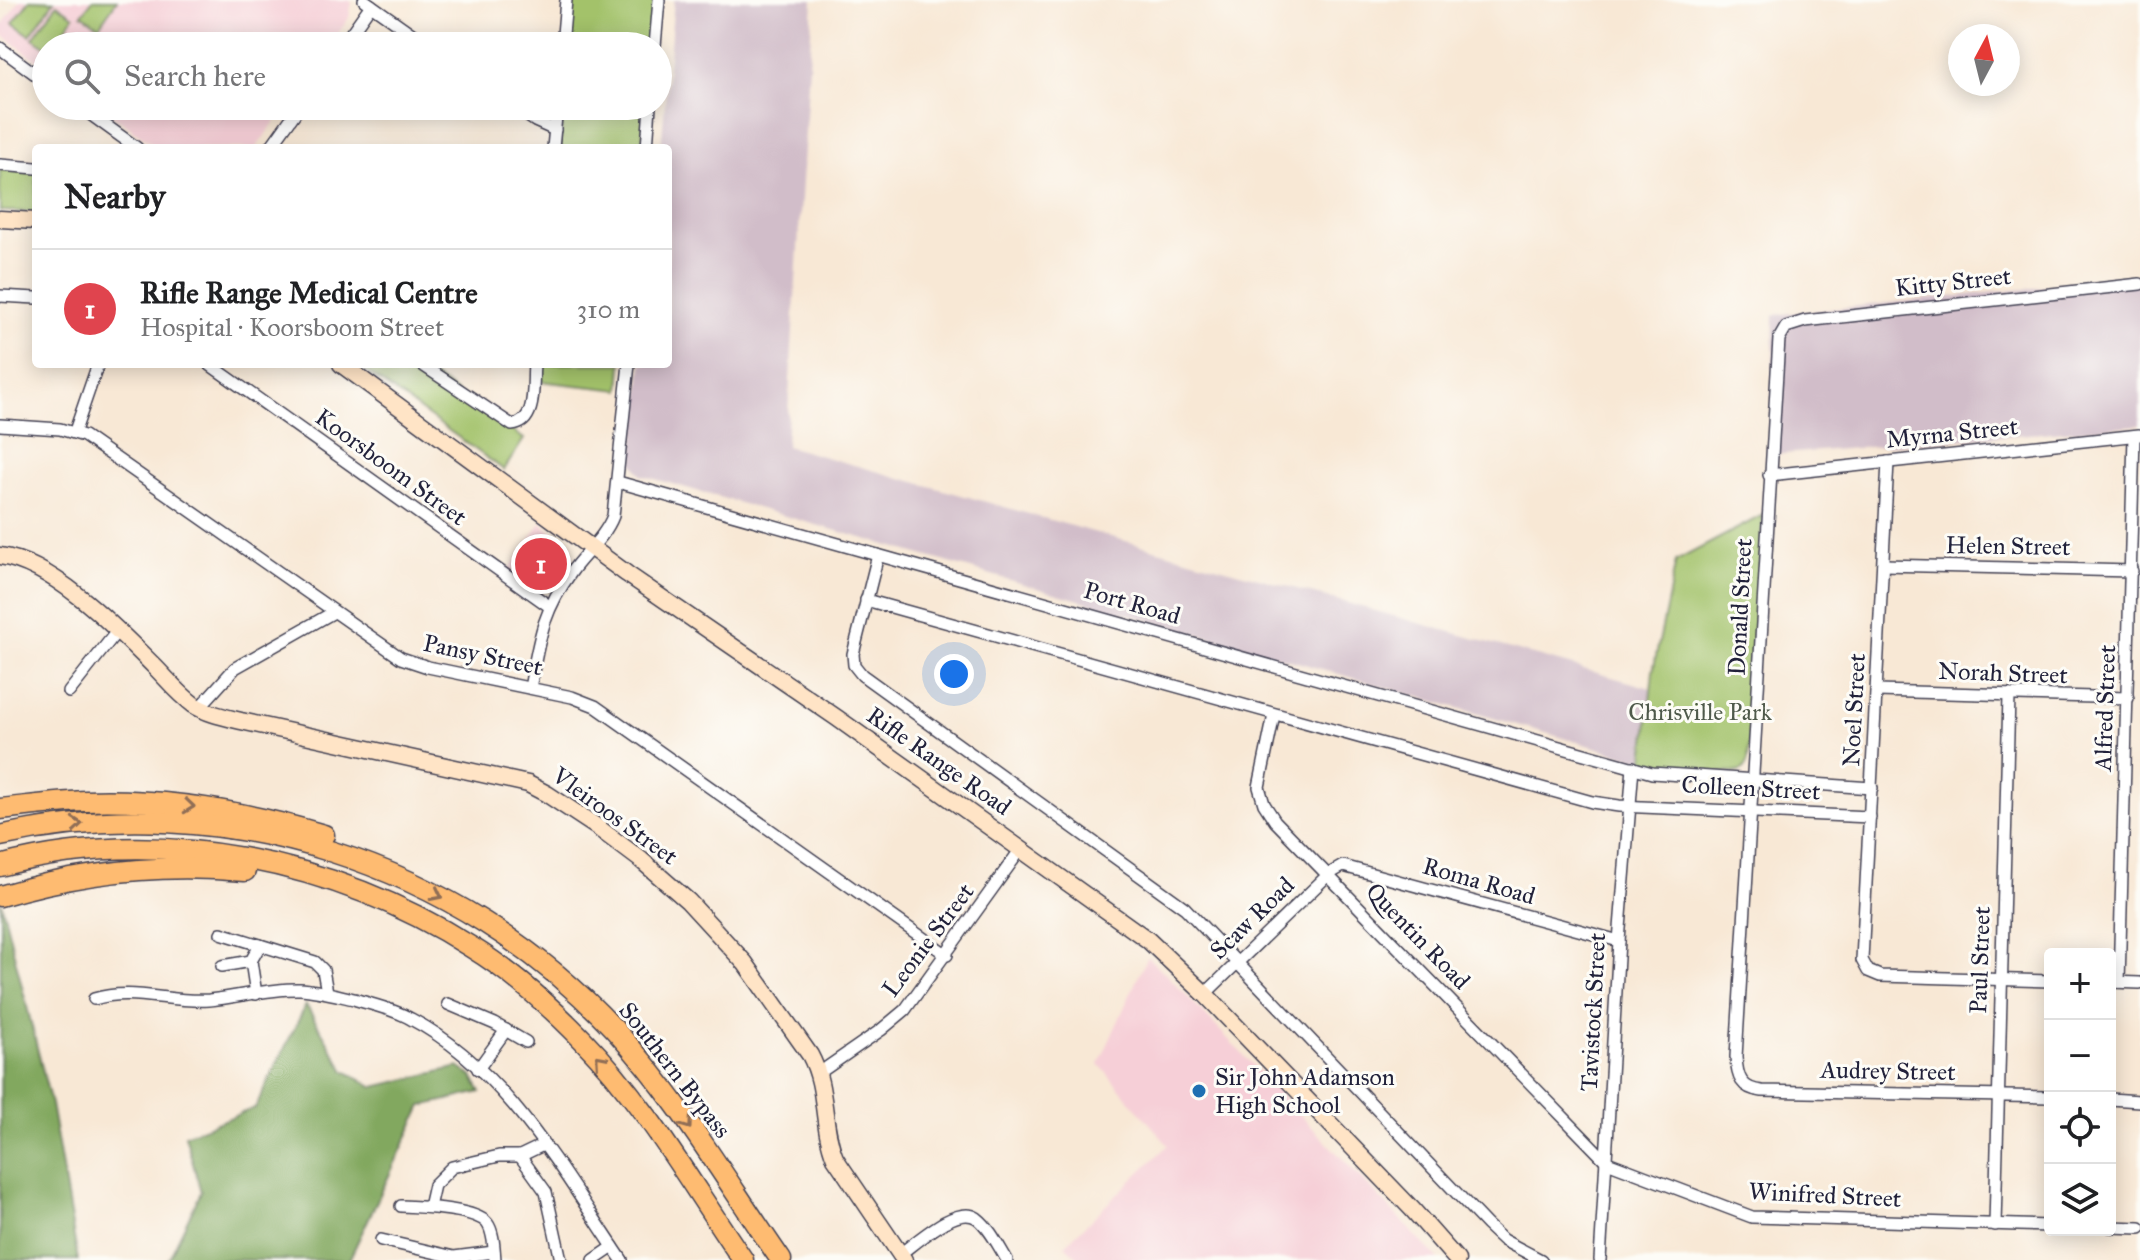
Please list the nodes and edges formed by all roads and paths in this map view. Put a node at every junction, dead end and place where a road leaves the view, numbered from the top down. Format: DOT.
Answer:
graph roads {
  1 [pos="566,0"];
  2 [pos="659,0"];
  3 [pos="368,3"];
  4 [pos="350,32"];
  5 [pos="409,32"];
  6 [pos="563,32"];
  7 [pos="656,32"];
  8 [pos="0,48"];
  9 [pos="32,72"];
  10 [pos="98,120"];
  11 [pos="290,120"];
  12 [pos="534,120"];
  13 [pos="556,120"];
  14 [pos="649,120"];
  15 [pos="555,130"];
  16 [pos="131,144"];
  17 [pos="273,144"];
  18 [pos="553,144"];
  19 [pos="647,144"];
  20 [pos="0,165"];
  21 [pos="32,168"];
  22 [pos="0,219"];
  23 [pos="32,221"];
  24 [pos="2140,284"];
  25 [pos="0,296"];
  26 [pos="32,298"];
  27 [pos="1779,339"];
  28 [pos="97,368"];
  29 [pos="215,368"];
  30 [pos="346,368"];
  31 [pos="427,368"];
  32 [pos="534,368"];
  33 [pos="629,368"];
  34 [pos="0,425"];
  35 [pos="75,431"];
  36 [pos="2137,435"];
  37 [pos="1888,462"];
  38 [pos="1769,475"];
  39 [pos="618,482"];
  40 [pos="590,547"];
  41 [pos="878,555"];
  42 [pos="0,556"];
  43 [pos="1883,565"];
  44 [pos="2132,571"];
  45 [pos="866,600"];
  46 [pos="549,606"];
  47 [pos="334,612"];
  48 [pos="118,630"];
  49 [pos="530,688"];
  50 [pos="1877,691"];
  51 [pos="69,692"];
  52 [pos="2009,696"];
  53 [pos="2128,698"];
  54 [pos="199,708"];
  55 [pos="1274,715"];
  56 [pos="1633,767"];
  57 [pos="1751,781"];
  58 [pos="1872,788"];
  59 [pos="1628,806"];
  60 [pos="0,809"];
  61 [pos="1750,810"];
  62 [pos="1870,817"];
  63 [pos="0,836"];
  64 [pos="1021,849"];
  65 [pos="0,866"];
  66 [pos="1329,874"];
  67 [pos="396,875"];
  68 [pos="317,876"];
  69 [pos="0,896"];
  70 [pos="221,933"];
  71 [pos="1619,941"];
  72 [pos="260,945"];
  73 [pos="947,955"];
  74 [pos="2116,960"];
  75 [pos="251,961"];
  76 [pos="1238,964"];
  77 [pos="222,966"];
  78 [pos="2002,980"];
  79 [pos="2044,981"];
  80 [pos="2116,982"];
  81 [pos="2140,983"];
  82 [pos="327,992"];
  83 [pos="256,994"];
  84 [pos="1205,994"];
  85 [pos="94,999"];
  86 [pos="448,1004"];
  87 [pos="506,1030"];
  88 [pos="526,1042"];
  89 [pos="478,1069"];
  90 [pos="1736,1070"];
  91 [pos="819,1073"];
  92 [pos="1998,1095"];
  93 [pos="2044,1097"];
  94 [pos="2116,1099"];
  95 [pos="2140,1101"];
  96 [pos="543,1145"];
  97 [pos="520,1156"];
  98 [pos="1607,1162"];
  99 [pos="401,1206"];
  100 [pos="429,1207"];
  101 [pos="1995,1225"];
  102 [pos="2044,1226"];
  103 [pos="2116,1227"];
  104 [pos="2140,1228"];
  105 [pos="381,1240"];
  106 [pos="613,1247"];
  107 [pos="495,1256"];
  108 [pos="902,1257"];
  109 [pos="561,1260"];
  110 [pos="594,1260"];
  111 [pos="622,1260"];
  112 [pos="743,1260"];
  113 [pos="781,1260"];
  114 [pos="1007,1260"];
  115 [pos="1457,1260"];
  116 [pos="1541,1260"];
  117 [pos="1600,1260"];
  1 -- 6 [label="street"];
  2 -- 7 [label="street"];
  3 -- 4 [label="street"];
  3 -- 5 [label="street"];
  8 -- 9 [label="street"];
  10 -- 16 [label="street"];
  11 -- 17 [label="street"];
  12 -- 15 [label="street"];
  13 -- 15 [label="street"];
  14 -- 19 [label="street"];
  15 -- 18 [label="street"];
  20 -- 21 [label="street"];
  22 -- 23 [label="main road"];
  24 -- 27 [label="street, Kitty Street"];
  25 -- 26 [label="street"];
  27 -- 38 [label="street, Donald Street"];
  28 -- 35 [label="street"];
  29 -- 46 [label="street, Koorsboom Street"];
  30 -- 40 [label="main road, Rifle Range Road"];
  31 -- 32 [label="street"];
  33 -- 39 [label="street"];
  34 -- 35 [label="street, Pansy Street"];
  35 -- 47 [label="street, Pansy Street"];
  36 -- 37 [label="street, Myrna Street"];
  36 -- 44 [label="street, Alfred Street"];
  37 -- 38 [label="street, Myrna Street"];
  37 -- 43 [label="street, Noel Street"];
  38 -- 57 [label="street, Donald Street"];
  39 -- 40 [label="street"];
  39 -- 41 [label="street, Port Road"];
  40 -- 46 [label="street"];
  40 -- 64 [label="main road, Rifle Range Road"];
  41 -- 45 [label="street, Rifle Range Road"];
  41 -- 56 [label="street, Port Road"];
  42 -- 48 [label="main road, Vleiroos Street"];
  43 -- 44 [label="street, Helen Street"];
  43 -- 50 [label="street, Noel Street"];
  44 -- 53 [label="street, Alfred Street"];
  45 -- 55 [label="street"];
  45 -- 76 [label="street, Rifle Range Road"];
  46 -- 49 [label="street"];
  47 -- 49 [label="street, Pansy Street"];
  47 -- 54 [label="street"];
  48 -- 51 [label="street"];
  48 -- 54 [label="main road, Vleiroos Street"];
  49 -- 73 [label="street, Pansy Street"];
  50 -- 52 [label="street, Norah Street"];
  50 -- 58 [label="street, Noel Street"];
  52 -- 53 [label="street, Norah Street"];
  52 -- 78 [label="street, Paul Street"];
  53 -- 74 [label="street, Alfred Street"];
  54 -- 91 [label="main road, Vleiroos Street"];
  55 -- 59 [label="street"];
  55 -- 66 [label="street, Quentin Road"];
  56 -- 57 [label="street, Colleen Street"];
  56 -- 59 [label="street, Tavistock Street"];
  57 -- 58 [label="street, Colleen Street"];
  57 -- 61 [label="street, Donald Street"];
  58 -- 62 [label="street, Noel Street"];
  59 -- 61 [label="street, Colleen Street"];
  59 -- 71 [label="street, Tavistock Street"];
  60 -- 67 [label="highway, one-way"];
  61 -- 62 [label="street, Colleen Street"];
  61 -- 90 [label="street, Donald Street"];
  62 -- 78 [label="street, Noel Street"];
  63 -- 67 [label="highway, Southern Bypass, one-way"];
  64 -- 73 [label="street, Leonie Street"];
  64 -- 84 [label="main road, Rifle Range Road"];
  65 -- 68 [label="highway"];
  66 -- 71 [label="street, Roma Road"];
  66 -- 76 [label="street, Scaw Road"];
  66 -- 98 [label="street, Quentin Road"];
  67 -- 113 [label="highway, Southern Bypass, one-way"];
  68 -- 69 [label="highway"];
  112 -- 68 [label="highway, one-way"];
  70 -- 72 [label="street"];
  71 -- 98 [label="street, Tavistock Street"];
  72 -- 75 [label="street"];
  72 -- 82 [label="street"];
  73 -- 91 [label="street, Leonie Street"];
  75 -- 77 [label="street"];
  75 -- 83 [label="street"];
  76 -- 84 [label="street, Scaw Road"];
  76 -- 116 [label="street, Rifle Range Road"];
  78 -- 79 [label="street"];
  78 -- 92 [label="street, Paul Street"];
  80 -- 81 [label="street"];
  82 -- 83 [label="street"];
  82 -- 89 [label="street"];
  83 -- 85 [label="street"];
  84 -- 115 [label="main road, Rifle Range Road"];
  86 -- 87 [label="street"];
  87 -- 88 [label="street"];
  87 -- 89 [label="street"];
  89 -- 96 [label="street"];
  90 -- 92 [label="street, Audrey Street"];
  91 -- 108 [label="main road, Vleiroos Street"];
  92 -- 93 [label="street, Audrey Street"];
  92 -- 101 [label="street, Paul Street"];
  94 -- 95 [label="street"];
  96 -- 97 [label="street"];
  96 -- 106 [label="street"];
  97 -- 100 [label="street"];
  97 -- 109 [label="street"];
  98 -- 101 [label="street, Winifred Street"];
  98 -- 117 [label="street, Tavistock Street"];
  99 -- 100 [label="street"];
  100 -- 107 [label="street"];
  101 -- 102 [label="street, Winifred Street"];
  103 -- 104 [label="street"];
  105 -- 107 [label="street"];
  106 -- 110 [label="street"];
  106 -- 111 [label="street"];
  108 -- 114 [label="street"];
}
